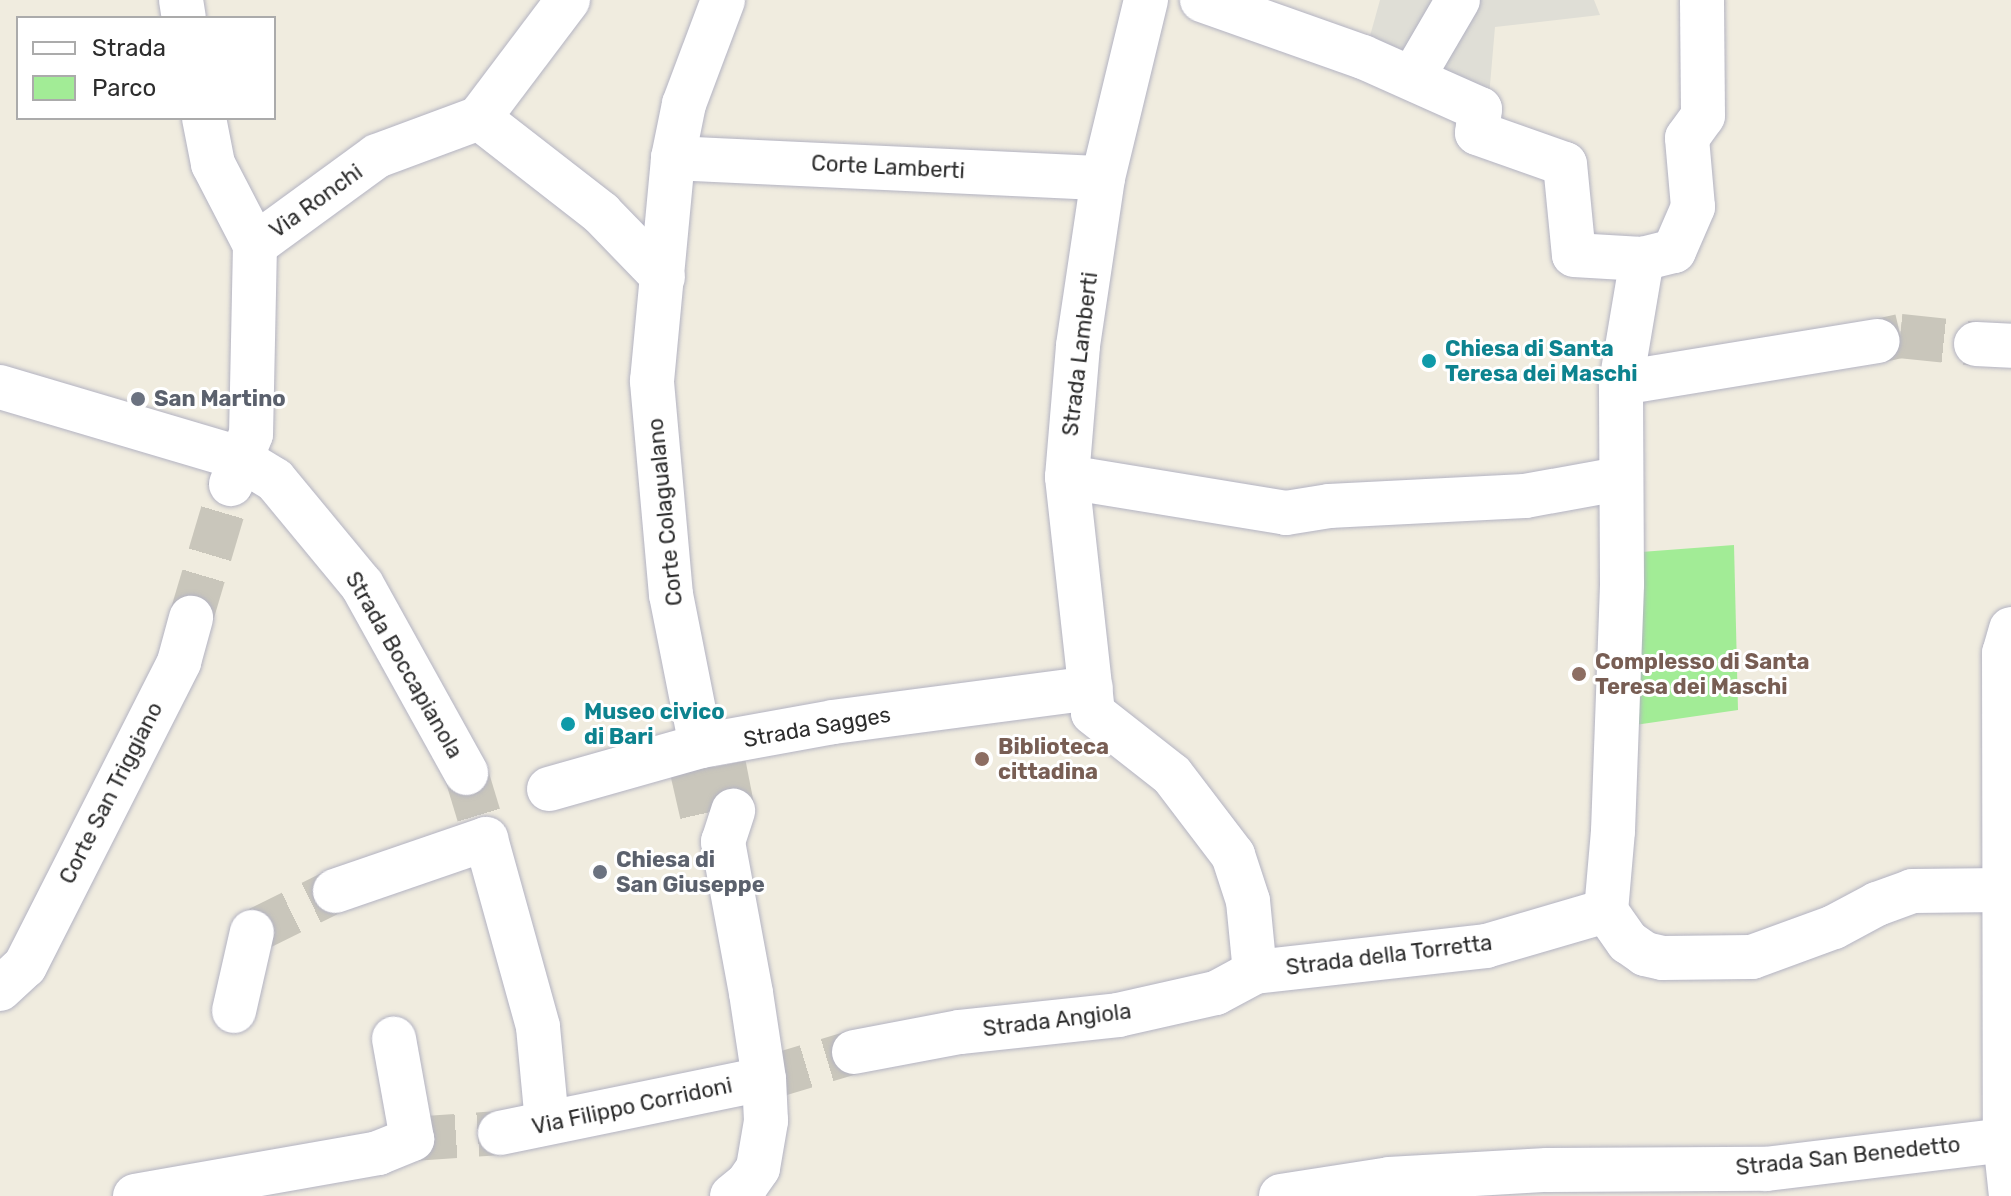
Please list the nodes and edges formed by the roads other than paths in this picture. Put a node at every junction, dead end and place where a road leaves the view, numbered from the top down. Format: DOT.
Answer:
graph roads {
  1 [pos="568,0"];
  2 [pos="723,0"];
  3 [pos="1146,0"];
  4 [pos="1202,0"];
  5 [pos="1458,0"];
  6 [pos="1702,0"];
  7 [pos="1413,77"];
  8 [pos="479,118"];
  9 [pos="204,120"];
  10 [pos="673,158"];
  11 [pos="1103,178"];
  12 [pos="255,245"];
  13 [pos="1642,259"];
  14 [pos="663,277"];
  15 [pos="1878,341"];
  16 [pos="1621,383"];
  17 [pos="0,387"];
  18 [pos="235,471"];
  19 [pos="1067,477"];
  20 [pos="1620,499"];
  21 [pos="191,618"];
  22 [pos="2011,629"];
  23 [pos="1092,700"];
  24 [pos="706,761"];
  25 [pos="466,773"];
  26 [pos="549,789"];
  27 [pos="720,824"];
  28 [pos="2004,890"];
  29 [pos="335,891"];
  30 [pos="1606,911"];
  31 [pos="252,932"];
  32 [pos="1255,972"];
  33 [pos="12,978"];
  34 [pos="234,1011"];
  35 [pos="394,1039"];
  36 [pos="854,1052"];
  37 [pos="764,1079"];
  38 [pos="547,1123"];
  39 [pos="500,1133"];
  40 [pos="2005,1140"];
  41 [pos="1547,1183"];
  42 [pos="135,1196"];
  43 [pos="732,1196"];
  44 [pos="1281,1196"];
  45 [pos="2011,1196"];
  1 -- 8 [label="street"];
  2 -- 10 [label="street, Corte Colagualano"];
  3 -- 11 [label="street, Strada Lamberti"];
  4 -- 7 [label="street"];
  5 -- 7 [label="street"];
  6 -- 13 [label="street"];
  7 -- 13 [label="street"];
  8 -- 12 [label="street, Via Ronchi"];
  8 -- 14 [label="street"];
  9 -- 12 [label="street"];
  10 -- 11 [label="street, Corte Lamberti"];
  10 -- 14 [label="street, Corte Colagualano"];
  11 -- 19 [label="street, Strada Lamberti"];
  12 -- 18 [label="street"];
  13 -- 16 [label="street"];
  14 -- 24 [label="street, Corte Colagualano"];
  15 -- 16 [label="street"];
  16 -- 20 [label="street"];
  17 -- 18 [label="street, Strada Boccapianola"];
  18 -- 25 [label="street, Strada Boccapianola"];
  19 -- 20 [label="street"];
  19 -- 23 [label="street, Strada Lamberti"];
  20 -- 30 [label="street"];
  21 -- 33 [label="street, Corte San Triggiano"];
  22 -- 28 [label="street"];
  23 -- 24 [label="street, Strada Sagges"];
  23 -- 32 [label="street"];
  24 -- 26 [label="street, Strada Sagges"];
  27 -- 37 [label="street, Via Filippo Corridoni"];
  28 -- 30 [label="street"];
  28 -- 40 [label="street"];
  29 -- 38 [label="street"];
  30 -- 32 [label="street, Strada della Torretta"];
  31 -- 34 [label="street"];
  32 -- 36 [label="street, Strada Angiola"];
  35 -- 42 [label="street"];
  37 -- 38 [label="street, Via Filippo Corridoni"];
  37 -- 43 [label="street, Via Filippo Corridoni"];
  38 -- 39 [label="street, Via Filippo Corridoni"];
  40 -- 41 [label="street, Strada San Benedetto"];
  40 -- 45 [label="street"];
  41 -- 44 [label="street, Strada San Benedetto"];
}
